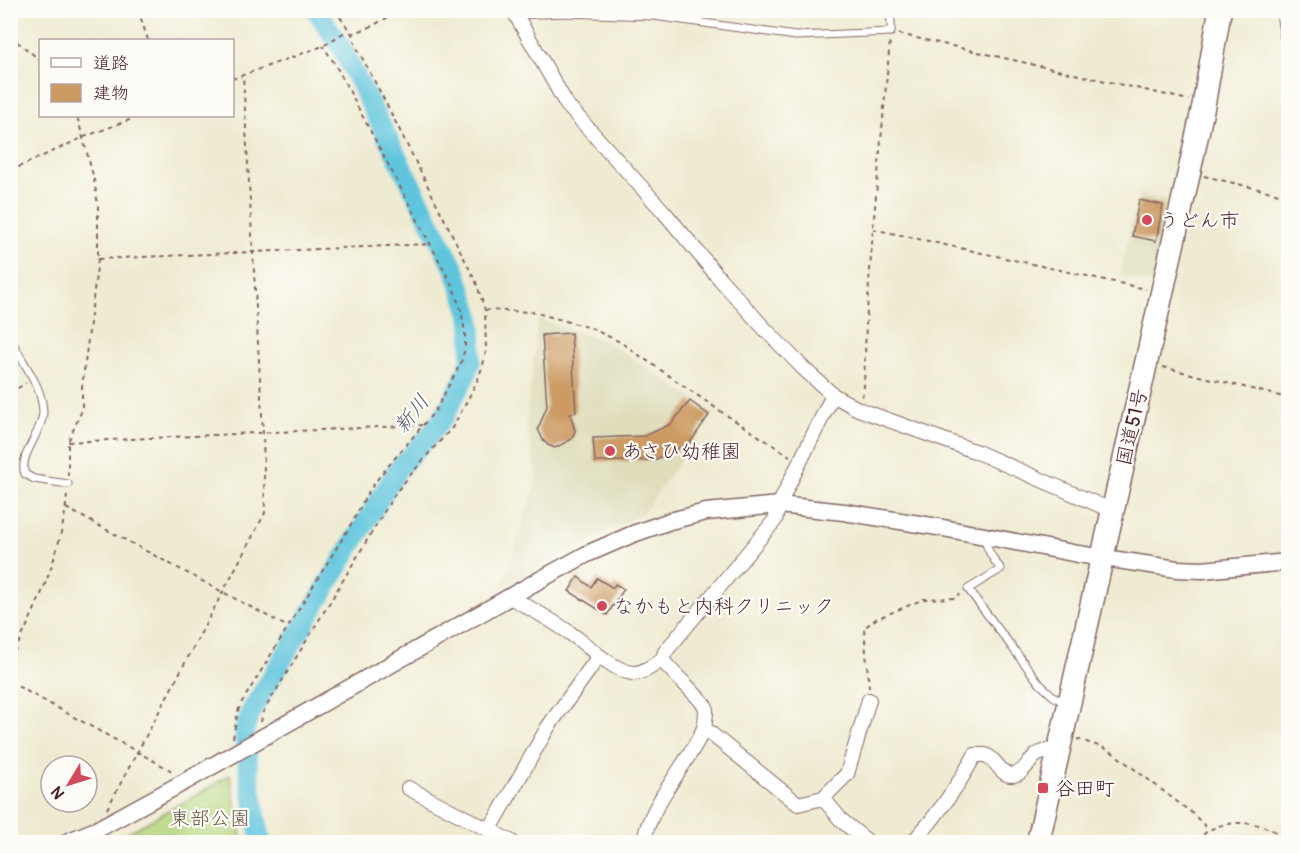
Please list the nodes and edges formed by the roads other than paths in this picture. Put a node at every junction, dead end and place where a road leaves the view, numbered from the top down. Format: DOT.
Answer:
graph roads {
  1 [pos="889,10"];
  2 [pos="1220,10"];
  3 [pos="1283,10"];
  4 [pos="514,13"];
  5 [pos="1288,41"];
  6 [pos="10,337"];
  7 [pos="833,395"];
  8 [pos="68,484"];
  9 [pos="779,505"];
  10 [pos="1113,511"];
  11 [pos="983,536"];
  12 [pos="1103,557"];
  13 [pos="1288,562"];
  14 [pos="510,597"];
  15 [pos="599,656"];
  16 [pos="662,660"];
  17 [pos="869,700"];
  18 [pos="1069,705"];
  19 [pos="704,728"];
  20 [pos="1061,742"];
  21 [pos="408,788"];
  22 [pos="823,798"];
  23 [pos="489,831"];
  24 [pos="94,836"];
  25 [pos="67,843"];
  26 [pos="512,843"];
  27 [pos="644,843"];
  28 [pos="868,843"];
  29 [pos="913,843"];
  30 [pos="1038,843"];
  1 -- 4 [label="lane"];
  2 -- 10 [label="highway, 国道51号"];
  3 -- 5 [label="street"];
  4 -- 7 [label="street"];
  6 -- 8 [label="lane"];
  7 -- 9 [label="street"];
  7 -- 10 [label="street"];
  9 -- 11 [label="street"];
  9 -- 14 [label="street"];
  9 -- 16 [label="street"];
  10 -- 12 [label="highway, 国道51号"];
  11 -- 12 [label="street"];
  11 -- 18 [label="lane"];
  12 -- 13 [label="street"];
  12 -- 18 [label="highway, 国道51号"];
  14 -- 15 [label="street"];
  14 -- 24 [label="street"];
  15 -- 16 [label="street"];
  15 -- 23 [label="street"];
  16 -- 19 [label="street"];
  17 -- 22 [label="street"];
  18 -- 20 [label="highway, 国道51号"];
  19 -- 22 [label="street"];
  19 -- 27 [label="street"];
  20 -- 29 [label="street"];
  20 -- 30 [label="highway, 国道51号"];
  21 -- 23 [label="street"];
  22 -- 28 [label="street"];
  23 -- 26 [label="street"];
  24 -- 25 [label="street"];
}
